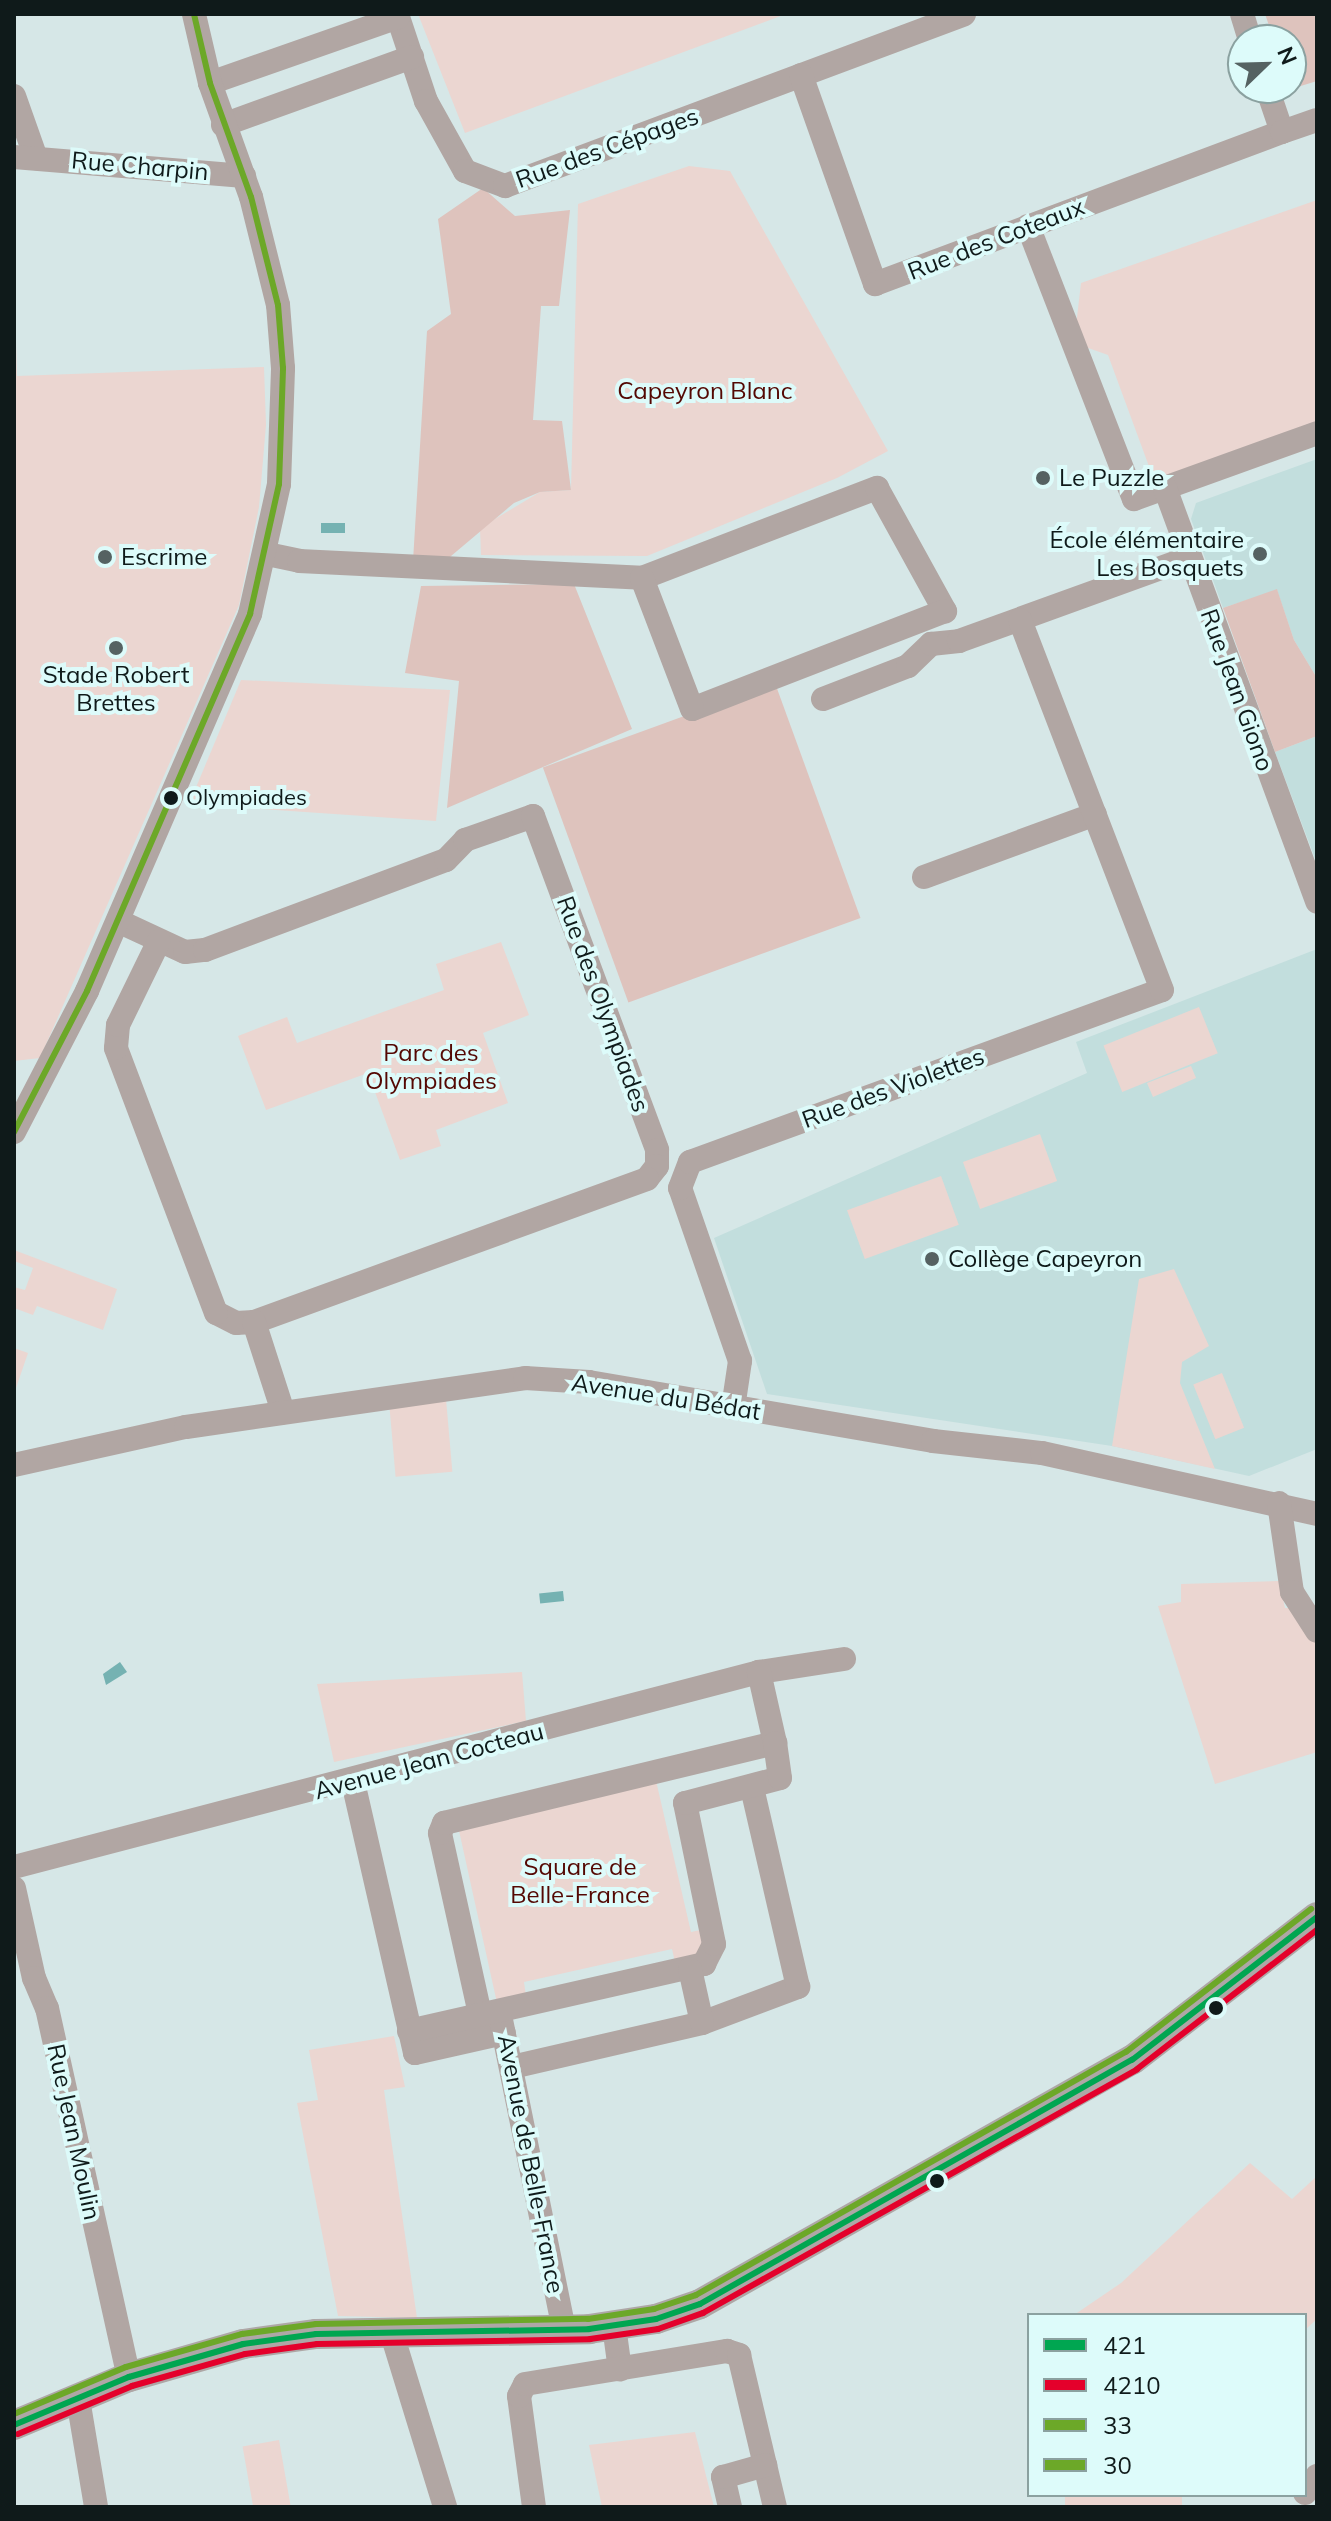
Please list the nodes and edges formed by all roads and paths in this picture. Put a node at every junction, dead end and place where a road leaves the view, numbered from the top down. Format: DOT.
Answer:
graph roads {
  1 [pos="194,14"];
  2 [pos="964,14"];
  3 [pos="398,16"];
  4 [pos="412,57"];
  5 [pos="801,75"];
  6 [pos="210,83"];
  7 [pos="14,96"];
  8 [pos="1272,104"];
  9 [pos="1317,120"];
  10 [pos="223,125"];
  11 [pos="1282,132"];
  12 [pos="25,157"];
  13 [pos="244,176"];
  14 [pos="1028,226"];
  15 [pos="1317,433"];
  16 [pos="1165,488"];
  17 [pos="267,554"];
  18 [pos="1188,558"];
  19 [pos="642,578"];
  20 [pos="1020,620"];
  21 [pos="823,699"];
  22 [pos="1095,814"];
  23 [pos="1306,842"];
  24 [pos="924,877"];
  25 [pos="1317,902"];
  26 [pos="118,921"];
  27 [pos="159,941"];
  28 [pos="14,1132"];
  29 [pos="254,1322"];
  30 [pos="733,1408"];
  31 [pos="283,1412"];
  32 [pos="14,1465"];
  33 [pos="1279,1503"];
  34 [pos="1317,1514"];
  35 [pos="1317,1631"];
  36 [pos="844,1659"];
  37 [pos="759,1672"];
  38 [pos="775,1743"];
  39 [pos="353,1782"];
  40 [pos="752,1788"];
  41 [pos="14,1867"];
  42 [pos="14,1888"];
  43 [pos="1317,1917"];
  44 [pos="690,1969"];
  45 [pos="495,2019"];
  46 [pos="702,2023"];
  47 [pos="512,2067"];
  48 [pos="614,2326"];
  49 [pos="564,2329"];
  50 [pos="391,2331"];
  51 [pos="620,2370"];
  52 [pos="129,2377"];
  53 [pos="78,2399"];
  54 [pos="14,2425"];
  55 [pos="765,2465"];
  56 [pos="96,2507"];
  57 [pos="445,2507"];
  58 [pos="534,2507"];
  59 [pos="730,2507"];
  60 [pos="775,2507"];
  1 -- 6 [label="street"];
  2 -- 5 [label="street, Rue des Cépages"];
  3 -- 4 [label="street, Rue des Cépages"];
  3 -- 6 [label="street"];
  4 -- 5 [label="street, Rue des Cépages"];
  4 -- 10 [label="street"];
  5 -- 14 [label="street, Rue des Coteaux"];
  6 -- 10 [label="street"];
  7 -- 12 [label="street"];
  8 -- 11 [label="street"];
  9 -- 11 [label="street, Rue des Coteaux"];
  10 -- 13 [label="street"];
  11 -- 14 [label="street, Rue des Coteaux"];
  12 -- 13 [label="street, Rue Charpin"];
  13 -- 17 [label="street"];
  14 -- 16 [label="street"];
  15 -- 16 [label="street"];
  16 -- 18 [label="street, Rue Jean Giono"];
  17 -- 19 [label="street"];
  17 -- 26 [label="street"];
  18 -- 20 [label="street"];
  18 -- 23 [label="street, Rue Jean Giono"];
  19 -- 19 [label="street"];
  20 -- 21 [label="street"];
  20 -- 22 [label="street"];
  22 -- 24 [label="street"];
  22 -- 30 [label="street, Rue des Violettes"];
  23 -- 25 [label="street, Rue Jean Giono"];
  26 -- 27 [label="street, Rue des Olympiades"];
  26 -- 28 [label="street"];
  27 -- 29 [label="street"];
  27 -- 29 [label="street, Rue des Olympiades"];
  29 -- 31 [label="street"];
  30 -- 31 [label="street, Avenue du Bédat"];
  30 -- 33 [label="street, Avenue du Bédat"];
  31 -- 32 [label="street, Avenue du Bédat"];
  33 -- 34 [label="street, Avenue du Bédat"];
  33 -- 35 [label="street"];
  36 -- 37 [label="street, Avenue Jean Cocteau"];
  37 -- 38 [label="street"];
  37 -- 39 [label="street, Avenue Jean Cocteau"];
  38 -- 40 [label="street"];
  38 -- 45 [label="street, Avenue de Belle-France"];
  39 -- 41 [label="street, Avenue Jean Cocteau"];
  39 -- 45 [label="street"];
  40 -- 44 [label="street"];
  40 -- 46 [label="street"];
  42 -- 52 [label="street, Rue Jean Moulin"];
  43 -- 48 [label="main road"];
  44 -- 45 [label="street"];
  44 -- 46 [label="street"];
  45 -- 47 [label="street, Avenue de Belle-France"];
  46 -- 47 [label="street"];
  47 -- 49 [label="street, Avenue de Belle-France"];
  48 -- 49 [label="main road"];
  48 -- 51 [label="street"];
  49 -- 50 [label="main road"];
  50 -- 52 [label="main road"];
  50 -- 57 [label="street"];
  51 -- 55 [label="street"];
  51 -- 58 [label="street"];
  52 -- 53 [label="main road"];
  53 -- 54 [label="main road"];
  53 -- 56 [label="street"];
  55 -- 59 [label="street"];
  55 -- 60 [label="street"];
}
